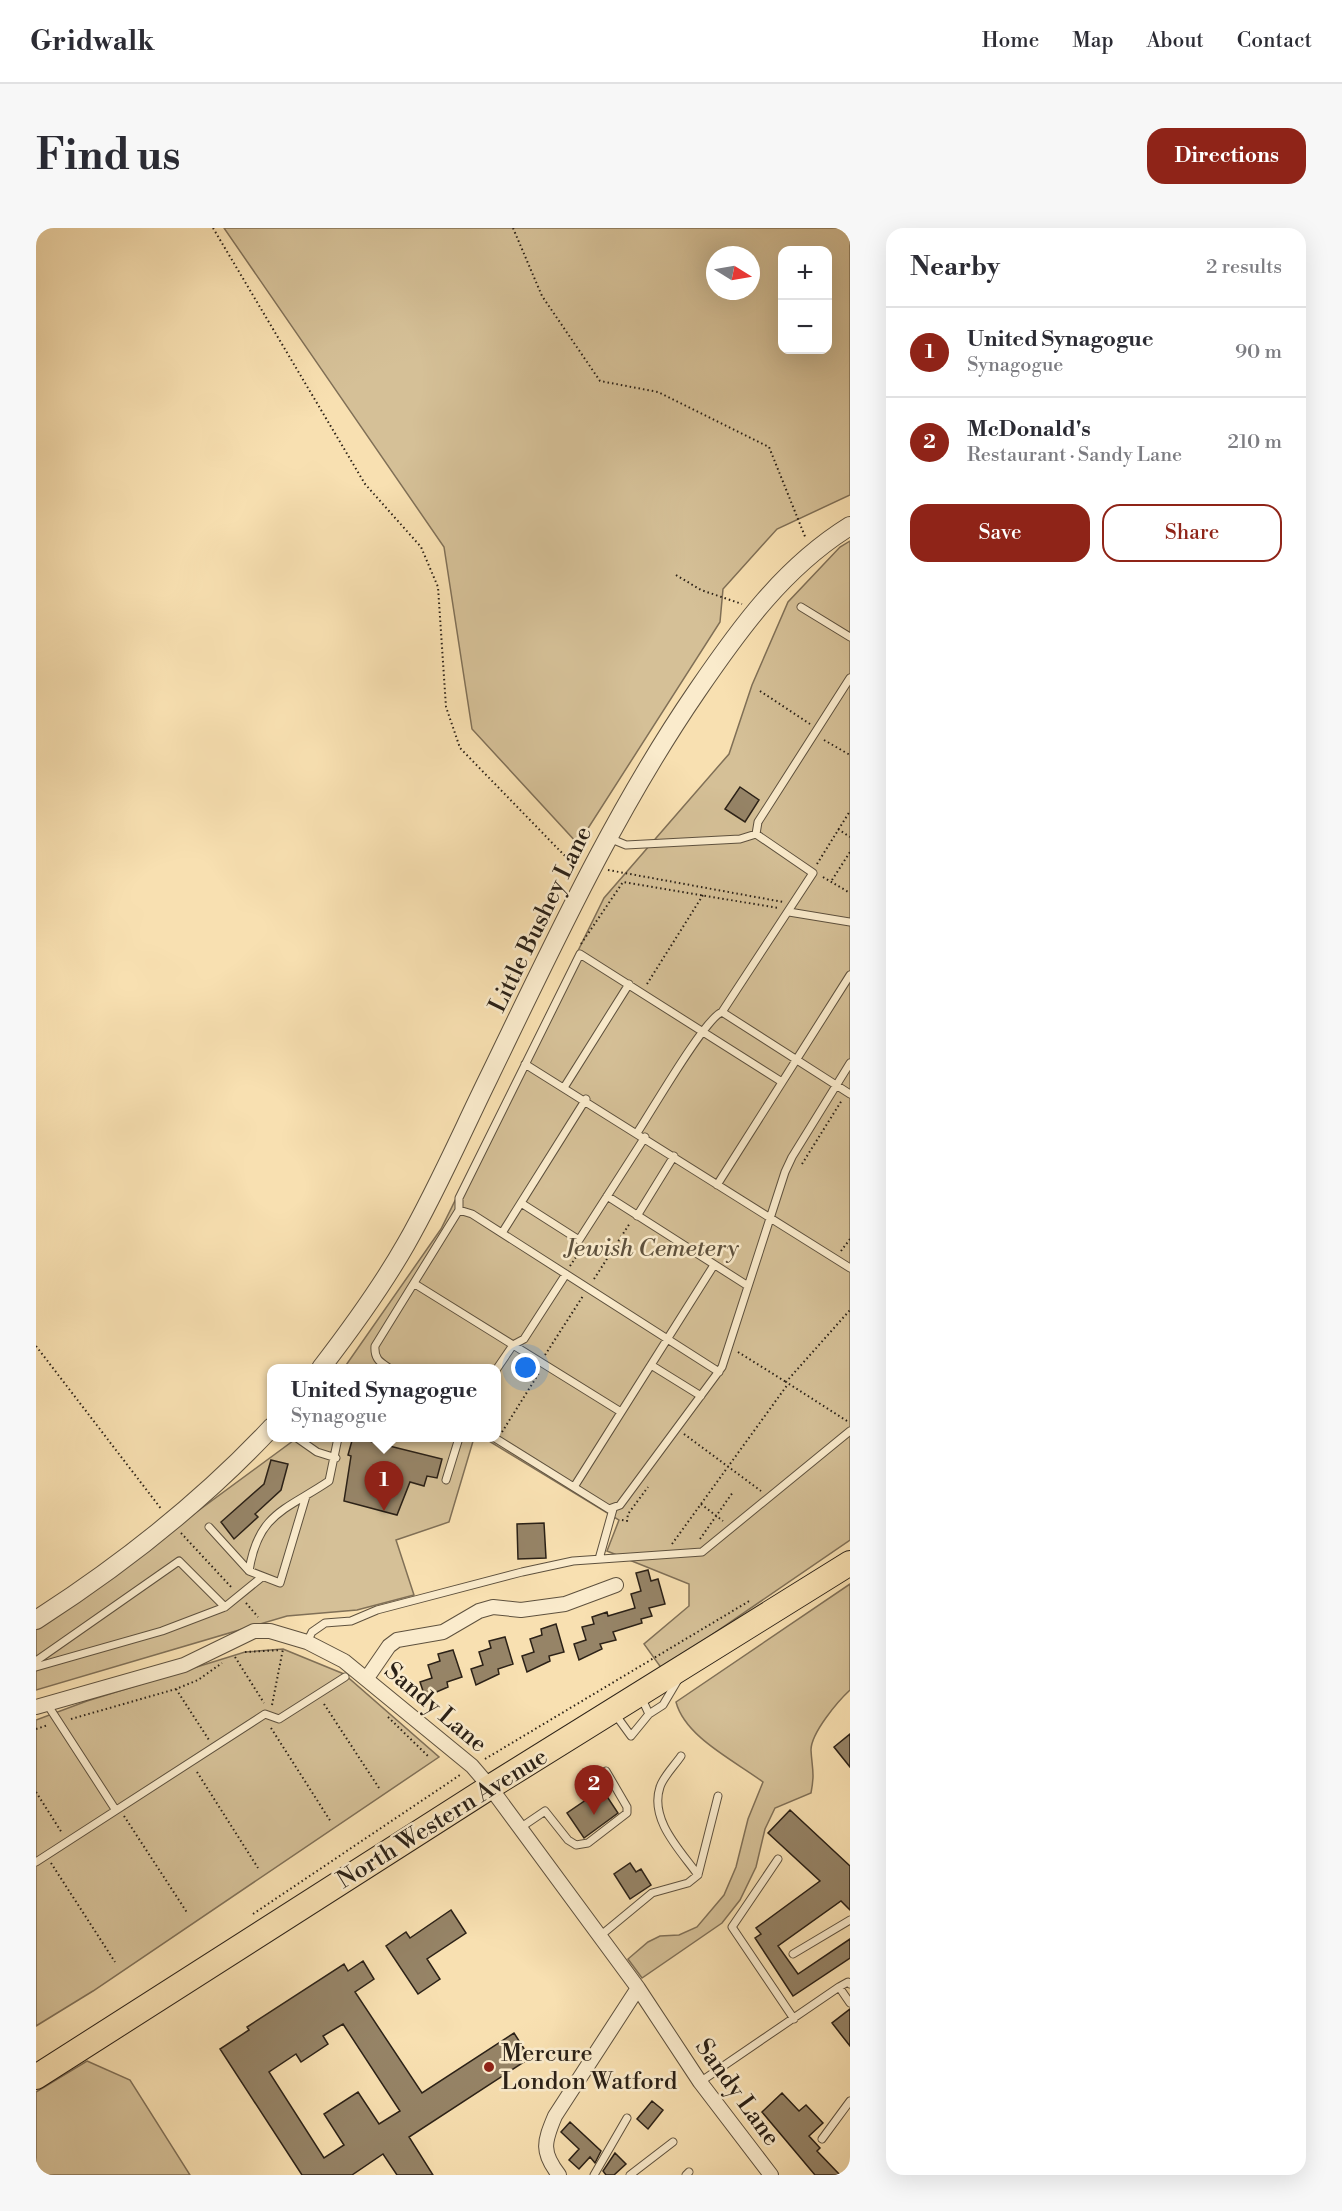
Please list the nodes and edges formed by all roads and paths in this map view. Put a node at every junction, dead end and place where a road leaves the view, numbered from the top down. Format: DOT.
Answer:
graph roads {
  1 [pos="213,228"];
  2 [pos="513,228"];
  3 [pos="850,526"];
  4 [pos="812,553"];
  5 [pos="676,575"];
  6 [pos="801,607"];
  7 [pos="756,610"];
  8 [pos="850,637"];
  9 [pos="850,678"];
  10 [pos="760,692"];
  11 [pos="816,731"];
  12 [pos="850,755"];
  13 [pos="850,811"];
  14 [pos="838,829"];
  15 [pos="756,834"];
  16 [pos="606,837"];
  17 [pos="850,837"];
  18 [pos="850,852"];
  19 [pos="591,867"];
  20 [pos="813,873"];
  21 [pos="832,881"];
  22 [pos="850,893"];
  23 [pos="703,895"];
  24 [pos="794,903"];
  25 [pos="789,912"];
  26 [pos="850,922"];
  27 [pos="580,954"];
  28 [pos="850,975"];
  29 [pos="629,984"];
  30 [pos="642,992"];
  31 [pos="722,1012"];
  32 [pos="704,1031"];
  33 [pos="797,1060"];
  34 [pos="850,1063"];
  35 [pos="525,1064"];
  36 [pos="783,1082"];
  37 [pos="836,1085"];
  38 [pos="565,1086"];
  39 [pos="850,1094"];
  40 [pos="586,1099"];
  41 [pos="638,1132"];
  42 [pos="645,1137"];
  43 [pos="674,1156"];
  44 [pos="717,1185"];
  45 [pos="607,1196"];
  46 [pos="521,1203"];
  47 [pos="459,1210"];
  48 [pos="637,1216"];
  49 [pos="770,1217"];
  50 [pos="502,1233"];
  51 [pos="850,1239"];
  52 [pos="579,1240"];
  53 [pos="836,1258"];
  54 [pos="714,1265"];
  55 [pos="850,1268"];
  56 [pos="566,1274"];
  57 [pos="415,1284"];
  58 [pos="748,1286"];
  59 [pos="850,1310"];
  60 [pos="667,1339"];
  61 [pos="513,1345"];
  62 [pos="36,1346"];
  63 [pos="729,1347"];
  64 [pos="324,1364"];
  65 [pos="383,1364"];
  66 [pos="500,1364"];
  67 [pos="545,1365"];
  68 [pos="651,1365"];
  69 [pos="719,1372"];
  70 [pos="787,1383"];
  71 [pos="701,1396"];
  72 [pos="621,1412"];
  73 [pos="850,1424"];
  74 [pos="676,1430"];
  75 [pos="501,1431"];
  76 [pos="850,1431"];
  77 [pos="267,1432"];
  78 [pos="501,1441"];
  79 [pos="304,1442"];
  80 [pos="338,1442"];
  81 [pos="457,1442"];
  82 [pos="336,1458"];
  83 [pos="728,1467"];
  84 [pos="446,1480"];
  85 [pos="574,1487"];
  86 [pos="733,1492"];
  87 [pos="306,1496"];
  88 [pos="769,1497"];
  89 [pos="701,1504"];
  90 [pos="613,1509"];
  91 [pos="716,1515"];
  92 [pos="172,1523"];
  93 [pos="209,1527"];
  94 [pos="733,1528"];
  95 [pos="688,1554"];
  96 [pos="664,1556"];
  97 [pos="599,1560"];
  98 [pos="850,1563"];
  99 [pos="249,1571"];
  100 [pos="262,1576"];
  101 [pos="616,1585"];
  102 [pos="239,1596"];
  103 [pos="225,1607"];
  104 [pos="36,1620"];
  105 [pos="270,1630"];
  106 [pos="286,1634"];
  107 [pos="307,1642"];
  108 [pos="283,1650"];
  109 [pos="244,1652"];
  110 [pos="291,1653"];
  111 [pos="234,1654"];
  112 [pos="36,1661"];
  113 [pos="225,1661"];
  114 [pos="36,1667"];
  115 [pos="345,1677"];
  116 [pos="367,1678"];
  117 [pos="176,1689"];
  118 [pos="318,1694"];
  119 [pos="42,1706"];
  120 [pos="267,1715"];
  121 [pos="386,1715"];
  122 [pos="59,1722"];
  123 [pos="213,1746"];
  124 [pos="681,1756"];
  125 [pos="429,1757"];
  126 [pos="191,1762"];
  127 [pos="606,1770"];
  128 [pos="490,1786"];
  129 [pos="379,1788"];
  130 [pos="36,1792"];
  131 [pos="718,1796"];
  132 [pos="117,1809"];
  133 [pos="331,1821"];
  134 [pos="520,1828"];
  135 [pos="67,1841"];
  136 [pos="47,1855"];
  137 [pos="777,1859"];
  138 [pos="36,1862"];
  139 [pos="258,1868"];
  140 [pos="698,1875"];
  141 [pos="188,1914"];
  142 [pos="850,1920"];
  143 [pos="600,1936"];
  144 [pos="793,1954"];
  145 [pos="115,1962"];
  146 [pos="849,1982"];
  147 [pos="839,1987"];
  148 [pos="638,1988"];
  149 [pos="850,2003"];
  150 [pos="794,2019"];
  151 [pos="36,2077"];
  152 [pos="700,2082"];
  153 [pos="850,2101"];
  154 [pos="627,2118"];
  155 [pos="822,2139"];
  156 [pos="673,2142"];
  157 [pos="559,2175"];
  158 [pos="594,2175"];
  159 [pos="630,2175"];
  160 [pos="771,2175"];
  1 -- 19 [label="path"];
  2 -- 4 [label="path"];
  3 -- 4 [label="street, Little Bushey Lane"];
  4 -- 7 [label="street, Little Bushey Lane"];
  5 -- 7 [label="path"];
  6 -- 8 [label="lane"];
  7 -- 16 [label="street, Little Bushey Lane"];
  9 -- 11 [label="lane"];
  10 -- 11 [label="path"];
  11 -- 12 [label="path"];
  11 -- 15 [label="lane"];
  13 -- 14 [label="path"];
  14 -- 17 [label="path"];
  14 -- 20 [label="path"];
  15 -- 16 [label="lane"];
  15 -- 20 [label="lane"];
  16 -- 19 [label="street, Little Bushey Lane"];
  18 -- 21 [label="path"];
  19 -- 24 [label="path"];
  19 -- 64 [label="street, Little Bushey Lane"];
  20 -- 21 [label="path"];
  20 -- 24 [label="lane"];
  21 -- 22 [label="path"];
  23 -- 25 [label="path"];
  23 -- 27 [label="path"];
  23 -- 30 [label="path"];
  24 -- 25 [label="lane"];
  25 -- 26 [label="lane"];
  25 -- 31 [label="lane"];
  27 -- 29 [label="lane"];
  27 -- 35 [label="lane"];
  28 -- 33 [label="lane"];
  29 -- 30 [label="lane"];
  29 -- 38 [label="lane"];
  30 -- 32 [label="lane"];
  31 -- 32 [label="lane"];
  31 -- 33 [label="lane"];
  32 -- 36 [label="lane"];
  32 -- 41 [label="lane"];
  33 -- 36 [label="lane"];
  33 -- 37 [label="lane"];
  34 -- 37 [label="lane"];
  35 -- 38 [label="lane"];
  35 -- 47 [label="lane"];
  36 -- 44 [label="lane"];
  37 -- 39 [label="lane"];
  37 -- 49 [label="lane"];
  38 -- 40 [label="lane"];
  40 -- 41 [label="lane"];
  40 -- 46 [label="lane"];
  41 -- 42 [label="lane"];
  42 -- 43 [label="lane"];
  42 -- 45 [label="lane"];
  43 -- 44 [label="lane"];
  43 -- 48 [label="lane"];
  44 -- 49 [label="lane"];
  45 -- 48 [label="lane"];
  45 -- 52 [label="lane"];
  46 -- 50 [label="lane"];
  46 -- 52 [label="lane"];
  47 -- 50 [label="lane"];
  47 -- 57 [label="lane"];
  48 -- 54 [label="lane"];
  49 -- 53 [label="lane"];
  49 -- 58 [label="lane"];
  50 -- 56 [label="lane"];
  51 -- 53 [label="path"];
  52 -- 56 [label="path"];
  53 -- 55 [label="lane"];
  54 -- 58 [label="lane"];
  54 -- 60 [label="lane"];
  56 -- 60 [label="lane"];
  56 -- 61 [label="lane"];
  57 -- 61 [label="lane"];
  57 -- 65 [label="lane"];
  58 -- 63 [label="lane"];
  59 -- 70 [label="path"];
  60 -- 68 [label="lane"];
  60 -- 69 [label="lane"];
  61 -- 66 [label="lane"];
  61 -- 67 [label="lane"];
  62 -- 92 [label="path"];
  63 -- 69 [label="lane"];
  63 -- 70 [label="path"];
  67 -- 72 [label="lane"];
  67 -- 75 [label="path"];
  68 -- 71 [label="lane"];
  68 -- 72 [label="lane"];
  69 -- 71 [label="lane"];
  70 -- 73 [label="path"];
  70 -- 83 [label="path"];
  71 -- 74 [label="lane"];
  72 -- 85 [label="lane"];
  74 -- 83 [label="path"];
  74 -- 90 [label="lane"];
  76 -- 88 [label="lane"];
  77 -- 92 [label="street"];
  78 -- 85 [label="lane"];
  79 -- 82 [label="lane"];
  80 -- 82 [label="lane"];
  81 -- 84 [label="lane"];
  82 -- 87 [label="lane"];
  83 -- 88 [label="path"];
  83 -- 89 [label="path"];
  85 -- 90 [label="lane"];
  86 -- 91 [label="path"];
  87 -- 99 [label="lane"];
  87 -- 100 [label="lane"];
  88 -- 94 [label="lane"];
  89 -- 91 [label="path"];
  89 -- 96 [label="path"];
  90 -- 97 [label="lane"];
  91 -- 94 [label="path"];
  91 -- 95 [label="path"];
  92 -- 102 [label="path"];
  92 -- 104 [label="street"];
  93 -- 99 [label="lane"];
  94 -- 95 [label="lane"];
  95 -- 96 [label="lane"];
  96 -- 97 [label="lane"];
  97 -- 107 [label="lane"];
  98 -- 128 [label="highway, North Western Avenue"];
  99 -- 100 [label="lane"];
  100 -- 102 [label="lane"];
  101 -- 116 [label="street"];
  102 -- 103 [label="lane"];
  102 -- 105 [label="path"];
  103 -- 112 [label="lane"];
  103 -- 114 [label="lane"];
  105 -- 106 [label="street, Sandy Lane"];
  105 -- 119 [label="street, Sandy Lane"];
  106 -- 107 [label="street, Sandy Lane"];
  106 -- 108 [label="path"];
  107 -- 116 [label="street, Sandy Lane"];
  108 -- 109 [label="path"];
  108 -- 110 [label="path"];
  108 -- 120 [label="path"];
  111 -- 120 [label="path"];
  113 -- 117 [label="path"];
  115 -- 118 [label="lane"];
  116 -- 128 [label="street, Sandy Lane"];
  117 -- 122 [label="path"];
  117 -- 123 [label="path"];
  118 -- 120 [label="lane"];
  118 -- 129 [label="path"];
  119 -- 122 [label="lane"];
  120 -- 123 [label="lane"];
  120 -- 133 [label="path"];
  121 -- 125 [label="path"];
  122 -- 132 [label="lane"];
  123 -- 126 [label="lane"];
  124 -- 140 [label="lane"];
  126 -- 132 [label="lane"];
  126 -- 139 [label="path"];
  127 -- 134 [label="lane"];
  128 -- 134 [label="street, Sandy Lane"];
  128 -- 151 [label="highway, North Western Avenue"];
  130 -- 135 [label="path"];
  131 -- 140 [label="lane"];
  132 -- 135 [label="lane"];
  132 -- 141 [label="path"];
  134 -- 143 [label="street, Sandy Lane"];
  135 -- 136 [label="lane"];
  136 -- 138 [label="lane"];
  136 -- 145 [label="path"];
  137 -- 150 [label="lane"];
  140 -- 143 [label="lane"];
  142 -- 144 [label="lane"];
  143 -- 148 [label="street, Sandy Lane"];
  146 -- 147 [label="lane"];
  147 -- 149 [label="lane"];
  147 -- 150 [label="lane"];
  148 -- 152 [label="street, Sandy Lane"];
  148 -- 157 [label="street"];
  150 -- 152 [label="lane"];
  152 -- 160 [label="street, Sandy Lane"];
  153 -- 155 [label="lane"];
  154 -- 158 [label="lane"];
  156 -- 159 [label="lane"];
}
